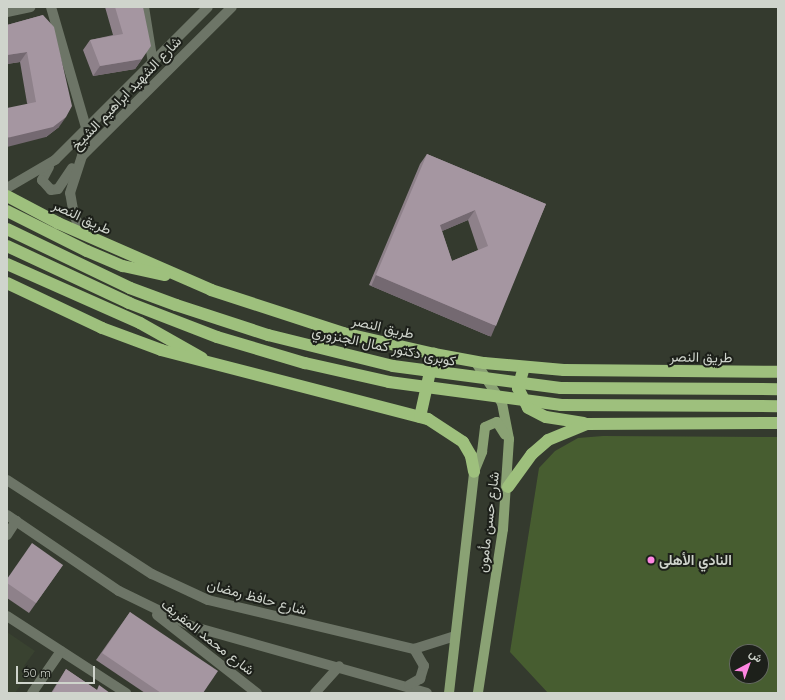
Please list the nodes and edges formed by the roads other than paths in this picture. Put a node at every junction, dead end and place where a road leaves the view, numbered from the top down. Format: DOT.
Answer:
graph roads {
  1 [pos="30,7"];
  2 [pos="51,7"];
  3 [pos="144,7"];
  4 [pos="208,7"];
  5 [pos="232,7"];
  6 [pos="7,12"];
  7 [pos="153,63"];
  8 [pos="87,131"];
  9 [pos="82,156"];
  10 [pos="56,160"];
  11 [pos="7,188"];
  12 [pos="7,196"];
  13 [pos="7,211"];
  14 [pos="7,228"];
  15 [pos="84,235"];
  16 [pos="7,246"];
  17 [pos="7,264"];
  18 [pos="184,279"];
  19 [pos="7,283"];
  20 [pos="434,354"];
  21 [pos="475,362"];
  22 [pos="214,366"];
  23 [pos="524,366"];
  24 [pos="778,372"];
  25 [pos="778,389"];
  26 [pos="778,406"];
  27 [pos="420,417"];
  28 [pos="778,423"];
  29 [pos="587,424"];
  30 [pos="509,452"];
  31 [pos="474,472"];
  32 [pos="7,480"];
  33 [pos="508,487"];
  34 [pos="7,515"];
  35 [pos="16,521"];
  36 [pos="7,535"];
  37 [pos="141,603"];
  38 [pos="7,616"];
  39 [pos="455,636"];
  40 [pos="414,649"];
  41 [pos="61,651"];
  42 [pos="339,666"];
  43 [pos="408,686"];
  44 [pos="32,693"];
  45 [pos="126,693"];
  46 [pos="257,693"];
  47 [pos="315,693"];
  48 [pos="426,693"];
  49 [pos="449,693"];
  50 [pos="478,693"];
  1 -- 6 [label="street"];
  2 -- 8 [label="street"];
  3 -- 7 [label="street"];
  4 -- 7 [label="street, شارع الشهيد ابراهيم الشيخ"];
  5 -- 9 [label="street, شارع الشهيد ابراهيم الشيخ"];
  7 -- 8 [label="street, شارع الشهيد ابراهيم الشيخ"];
  8 -- 10 [label="street, شارع الشهيد ابراهيم الشيخ"];
  9 -- 10 [label="street"];
  9 -- 15 [label="street, شارع الشهيد ابراهيم الشيخ"];
  10 -- 11 [label="street, شارع الشهيد ابراهيم الشيخ"];
  12 -- 15 [label="highway, طريق النصر"];
  13 -- 18 [label="highway"];
  14 -- 25 [label="highway, كوبرى دكتور كمال الجنزوري"];
  15 -- 18 [label="highway, طريق النصر"];
  16 -- 26 [label="highway"];
  17 -- 22 [label="highway"];
  18 -- 20 [label="highway, طريق النصر"];
  19 -- 22 [label="highway"];
  20 -- 21 [label="highway, طريق النصر"];
  20 -- 27 [label="highway"];
  21 -- 23 [label="highway, طريق النصر"];
  21 -- 30 [label="main road, شارع حسن مأمون"];
  22 -- 27 [label="highway"];
  23 -- 24 [label="highway, طريق النصر"];
  23 -- 29 [label="highway"];
  27 -- 31 [label="highway"];
  28 -- 29 [label="highway"];
  29 -- 33 [label="highway"];
  30 -- 31 [label="main road, شارع حسن مأمون"];
  30 -- 33 [label="main road, شارع حسن مأمون"];
  31 -- 39 [label="main road, شارع حسن مأمون"];
  32 -- 40 [label="street, شارع حافظ رمضان"];
  33 -- 50 [label="main road, شارع حسن مأمون"];
  34 -- 35 [label="street"];
  35 -- 36 [label="street"];
  35 -- 37 [label="street"];
  37 -- 42 [label="street"];
  37 -- 46 [label="street, شارع محمد المقريف"];
  38 -- 41 [label="street"];
  39 -- 40 [label="street"];
  39 -- 49 [label="main road, شارع حسن مأمون"];
  40 -- 43 [label="street"];
  41 -- 44 [label="street"];
  41 -- 45 [label="street"];
  42 -- 43 [label="street"];
  42 -- 47 [label="street"];
  43 -- 48 [label="street"];
}
